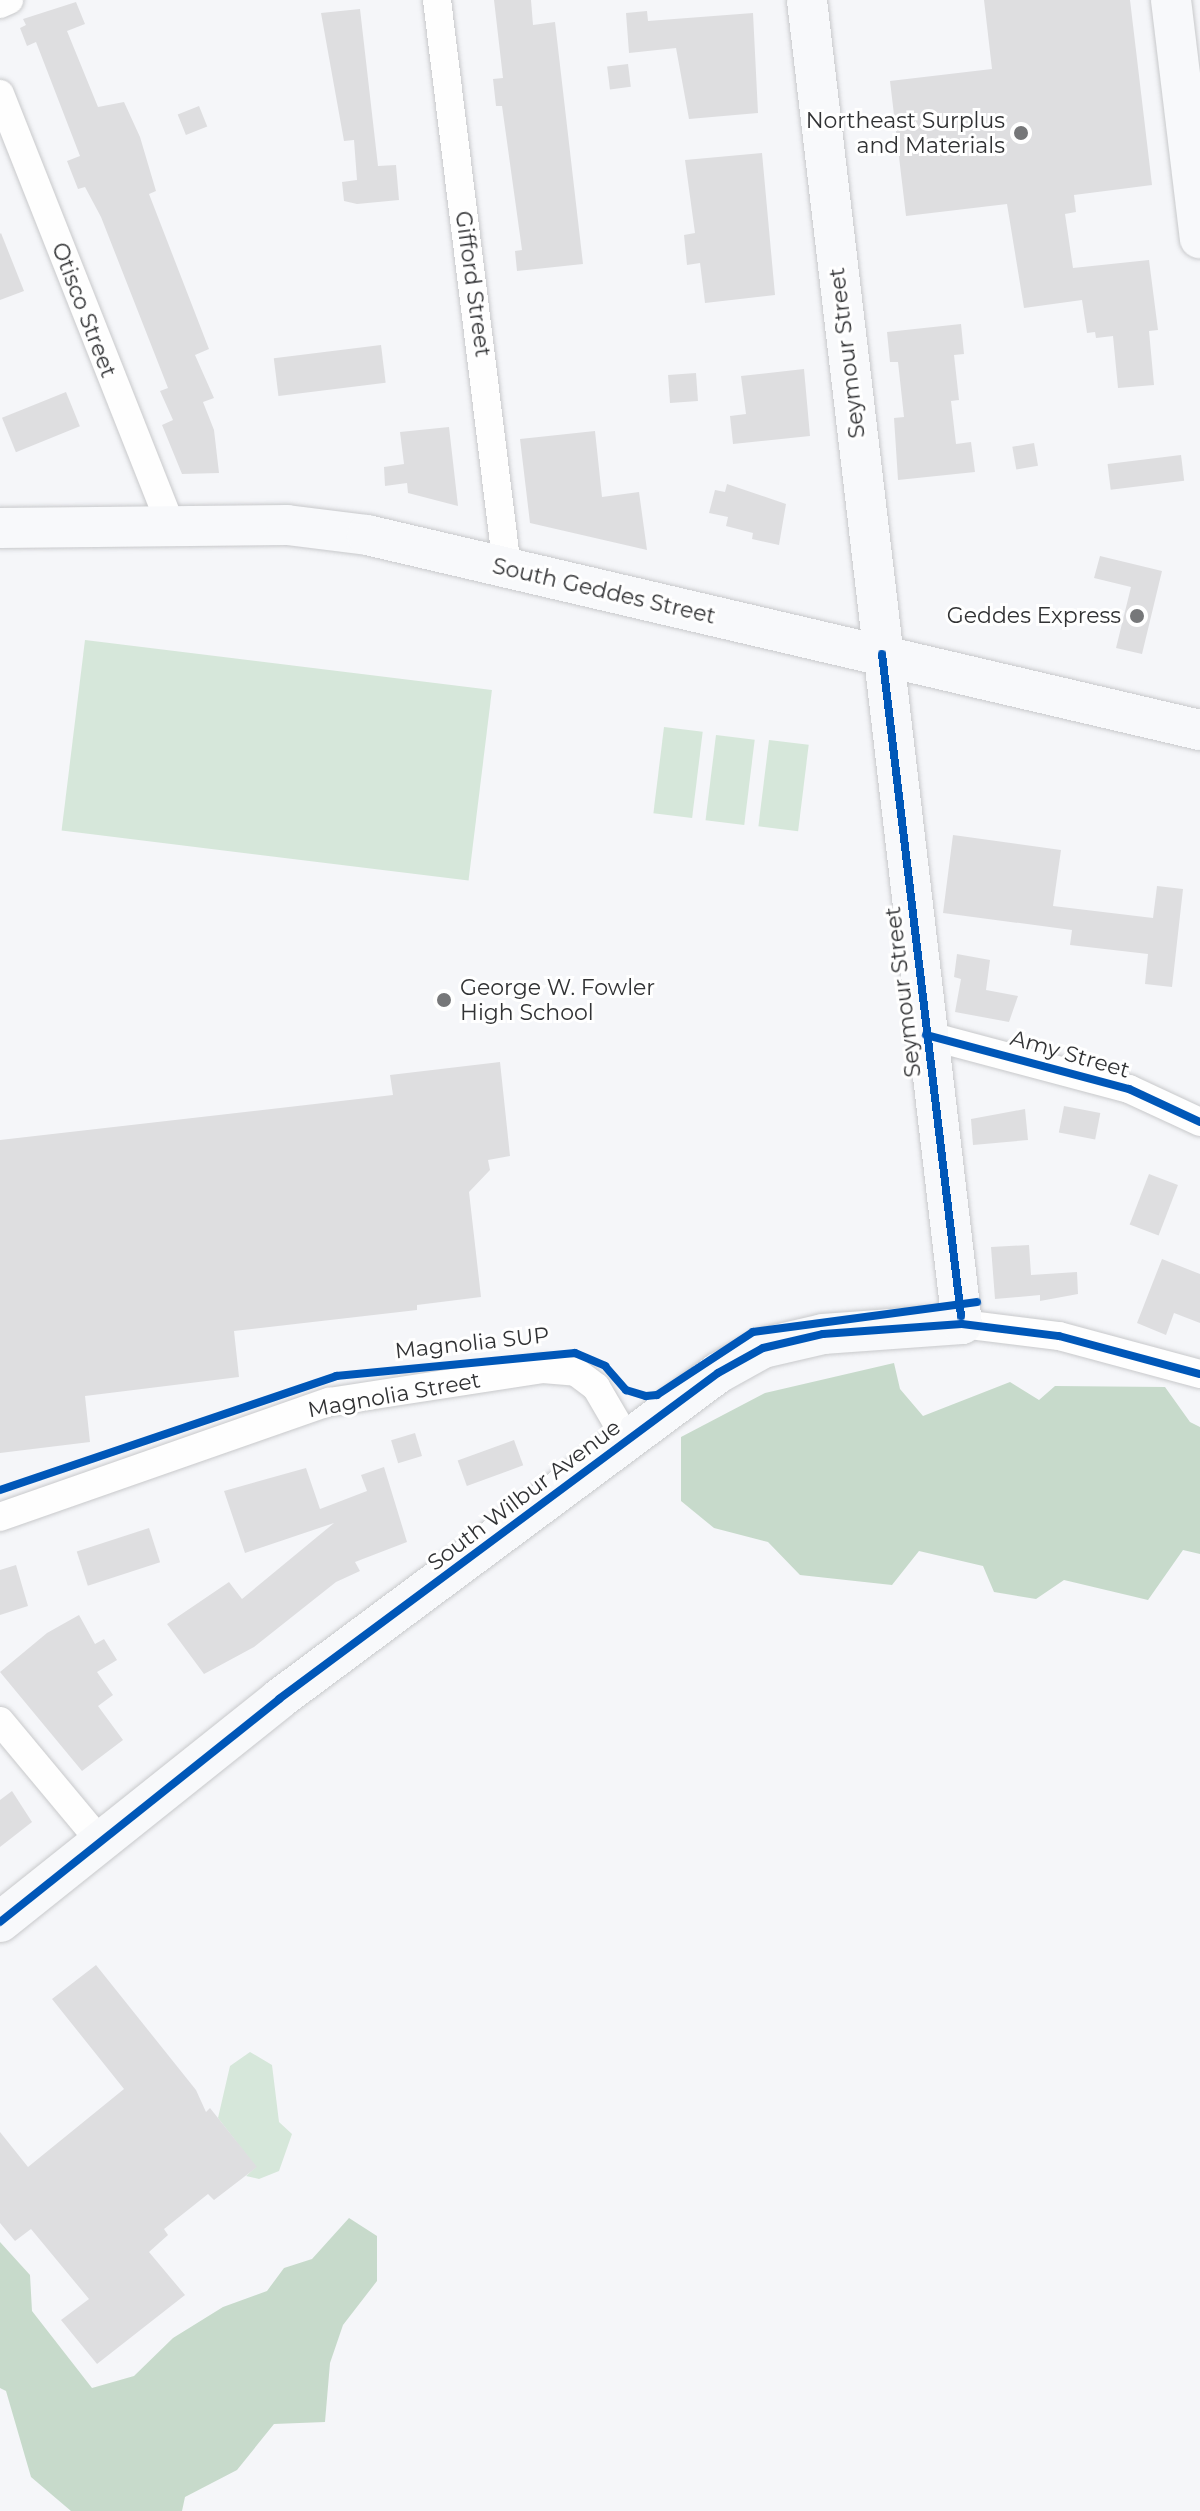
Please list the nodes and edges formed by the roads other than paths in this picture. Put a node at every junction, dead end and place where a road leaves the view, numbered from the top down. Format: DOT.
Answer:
graph roads {
  1 [pos="9,0"];
  2 [pos="437,0"];
  3 [pos="807,0"];
  4 [pos="1171,0"];
  5 [pos="0,4"];
  6 [pos="0,94"];
  7 [pos="1193,113"];
  8 [pos="1200,238"];
  9 [pos="171,525"];
  10 [pos="0,528"];
  11 [pos="507,568"];
  12 [pos="882,654"];
  13 [pos="1126,713"];
  14 [pos="1200,730"];
  15 [pos="1200,761"];
  16 [pos="926,1035"];
  17 [pos="1200,1122"];
  18 [pos="962,1324"];
  19 [pos="1200,1374"];
  20 [pos="627,1440"];
  21 [pos="0,1517"];
  22 [pos="0,1721"];
  23 [pos="100,1841"];
  24 [pos="0,1922"];
  1 -- 5 [label="street"];
  2 -- 11 [label="street, Gifford Street"];
  3 -- 12 [label="street, Seymour Street"];
  4 -- 7 [label="street"];
  6 -- 9 [label="street, Otisco Street"];
  7 -- 8 [label="street"];
  9 -- 10 [label="street, South Geddes Street"];
  9 -- 11 [label="street, South Geddes Street"];
  11 -- 12 [label="street, South Geddes Street"];
  12 -- 13 [label="street, South Geddes Street"];
  12 -- 16 [label="street, Seymour Street"];
  13 -- 14 [label="street, South Geddes Street"];
  13 -- 15 [label="street"];
  16 -- 17 [label="street, Amy Street"];
  16 -- 18 [label="street, Seymour Street"];
  18 -- 19 [label="street, South Wilbur Avenue"];
  18 -- 20 [label="street, South Wilbur Avenue"];
  20 -- 21 [label="street, Magnolia Street"];
  20 -- 23 [label="street, South Wilbur Avenue"];
  22 -- 23 [label="street"];
  23 -- 24 [label="street, South Wilbur Avenue"];
}
